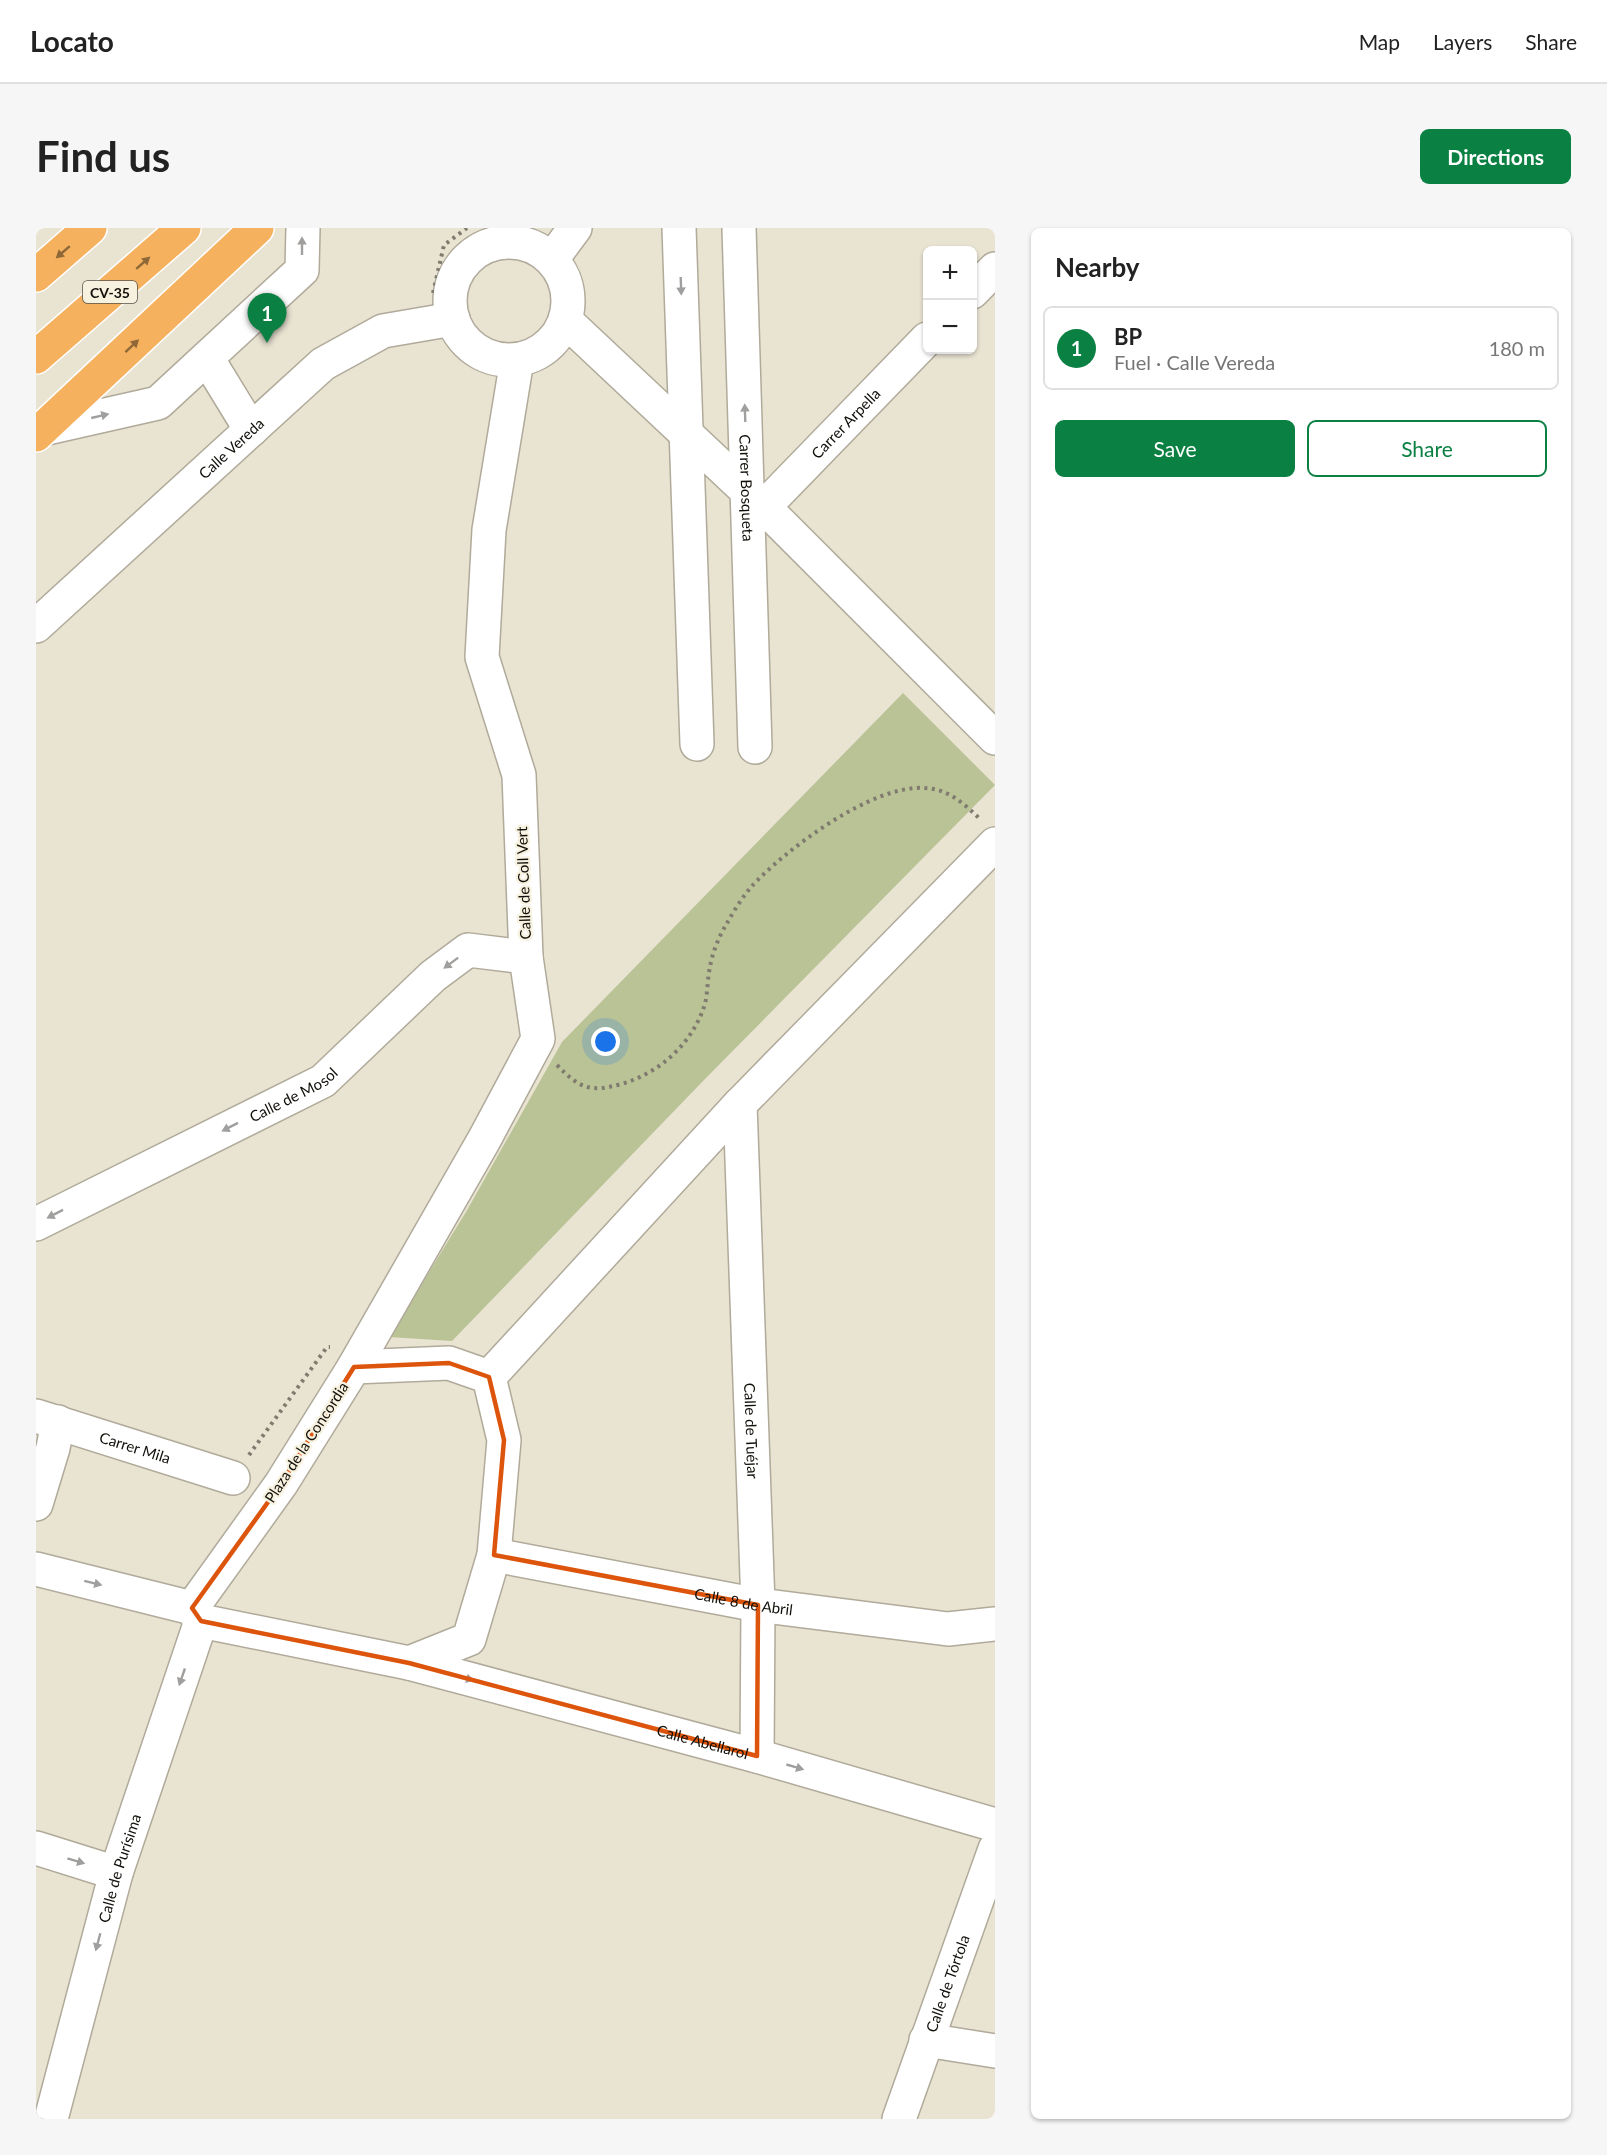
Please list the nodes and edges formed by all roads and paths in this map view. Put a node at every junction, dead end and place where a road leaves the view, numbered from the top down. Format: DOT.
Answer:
graph roads {
  1 [pos="90,228"];
  2 [pos="184,228"];
  3 [pos="257,228"];
  4 [pos="303,228"];
  5 [pos="575,228"];
  6 [pos="679,228"];
  7 [pos="739,228"];
  8 [pos="552,259"];
  9 [pos="995,269"];
  10 [pos="36,275"];
  11 [pos="977,287"];
  12 [pos="453,319"];
  13 [pos="565,320"];
  14 [pos="923,343"];
  15 [pos="36,357"];
  16 [pos="207,358"];
  17 [pos="517,360"];
  18 [pos="251,430"];
  19 [pos="40,432"];
  20 [pos="686,434"];
  21 [pos="756,500"];
  22 [pos="36,626"];
  23 [pos="995,738"];
  24 [pos="697,744"];
  25 [pos="756,747"];
  26 [pos="988,831"];
  27 [pos="526,957"];
  28 [pos="536,1043"];
  29 [pos="740,1104"];
  30 [pos="36,1224"];
  31 [pos="359,1358"];
  32 [pos="489,1377"];
  33 [pos="49,1429"];
  34 [pos="233,1478"];
  35 [pos="36,1504"];
  36 [pos="494,1555"];
  37 [pos="36,1569"];
  38 [pos="758,1605"];
  39 [pos="196,1614"];
  40 [pos="995,1624"];
  41 [pos="409,1663"];
  42 [pos="757,1756"];
  43 [pos="995,1825"];
  44 [pos="36,1848"];
  45 [pos="995,1849"];
  46 [pos="116,1873"];
  47 [pos="926,2040"];
  48 [pos="995,2050"];
  49 [pos="51,2119"];
  50 [pos="899,2119"];
  1 -- 10 [label="highway, one-way"];
  15 -- 2 [label="highway, CV-35, one-way"];
  19 -- 3 [label="highway, one-way"];
  16 -- 4 [label="street, one-way"];
  5 -- 8 [label="street"];
  6 -- 20 [label="street, one-way"];
  21 -- 7 [label="street, Carrer Bosqueta, one-way"];
  8 -- 12 [label="street"];
  8 -- 13 [label="street"];
  9 -- 11 [label="street"];
  12 -- 17 [label="street"];
  12 -- 18 [label="street, Calle Vereda"];
  13 -- 17 [label="street"];
  13 -- 20 [label="street"];
  14 -- 21 [label="street, Carrer Arpella"];
  16 -- 18 [label="street"];
  19 -- 16 [label="street, one-way"];
  17 -- 27 [label="street, Calle de Coll Vert"];
  18 -- 22 [label="street, Calle Vereda"];
  20 -- 21 [label="street"];
  20 -- 24 [label="street"];
  21 -- 23 [label="street"];
  21 -- 25 [label="street, Carrer Bosqueta"];
  26 -- 28 [label="path"];
  26 -- 29 [label="street"];
  27 -- 28 [label="street, Calle de Coll Vert"];
  27 -- 30 [label="street, Calle de Mosol, one-way"];
  28 -- 31 [label="street"];
  29 -- 32 [label="street"];
  29 -- 38 [label="street, Calle de Tuéjar"];
  31 -- 32 [label="street, Plaza de la Concordia"];
  31 -- 34 [label="path"];
  31 -- 39 [label="street, Plaza de la Concordia"];
  32 -- 36 [label="street"];
  33 -- 34 [label="street, Carrer Mila"];
  33 -- 35 [label="street"];
  36 -- 38 [label="street, Calle 8 de Abril"];
  36 -- 41 [label="street"];
  37 -- 39 [label="street, one-way"];
  38 -- 40 [label="street, Calle 8 de Abril"];
  38 -- 42 [label="street, Calle de Tuéjar"];
  39 -- 41 [label="street"];
  39 -- 46 [label="street, Calle de Purísima, one-way"];
  41 -- 42 [label="street, Calle Abellarol, one-way"];
  42 -- 43 [label="street, Calle Abellarol, one-way"];
  44 -- 46 [label="street, one-way"];
  45 -- 47 [label="street, Calle de Tórtola"];
  46 -- 49 [label="street, Calle de Purísima, one-way"];
  47 -- 48 [label="street"];
  47 -- 50 [label="street, Calle de Tórtola"];
}
